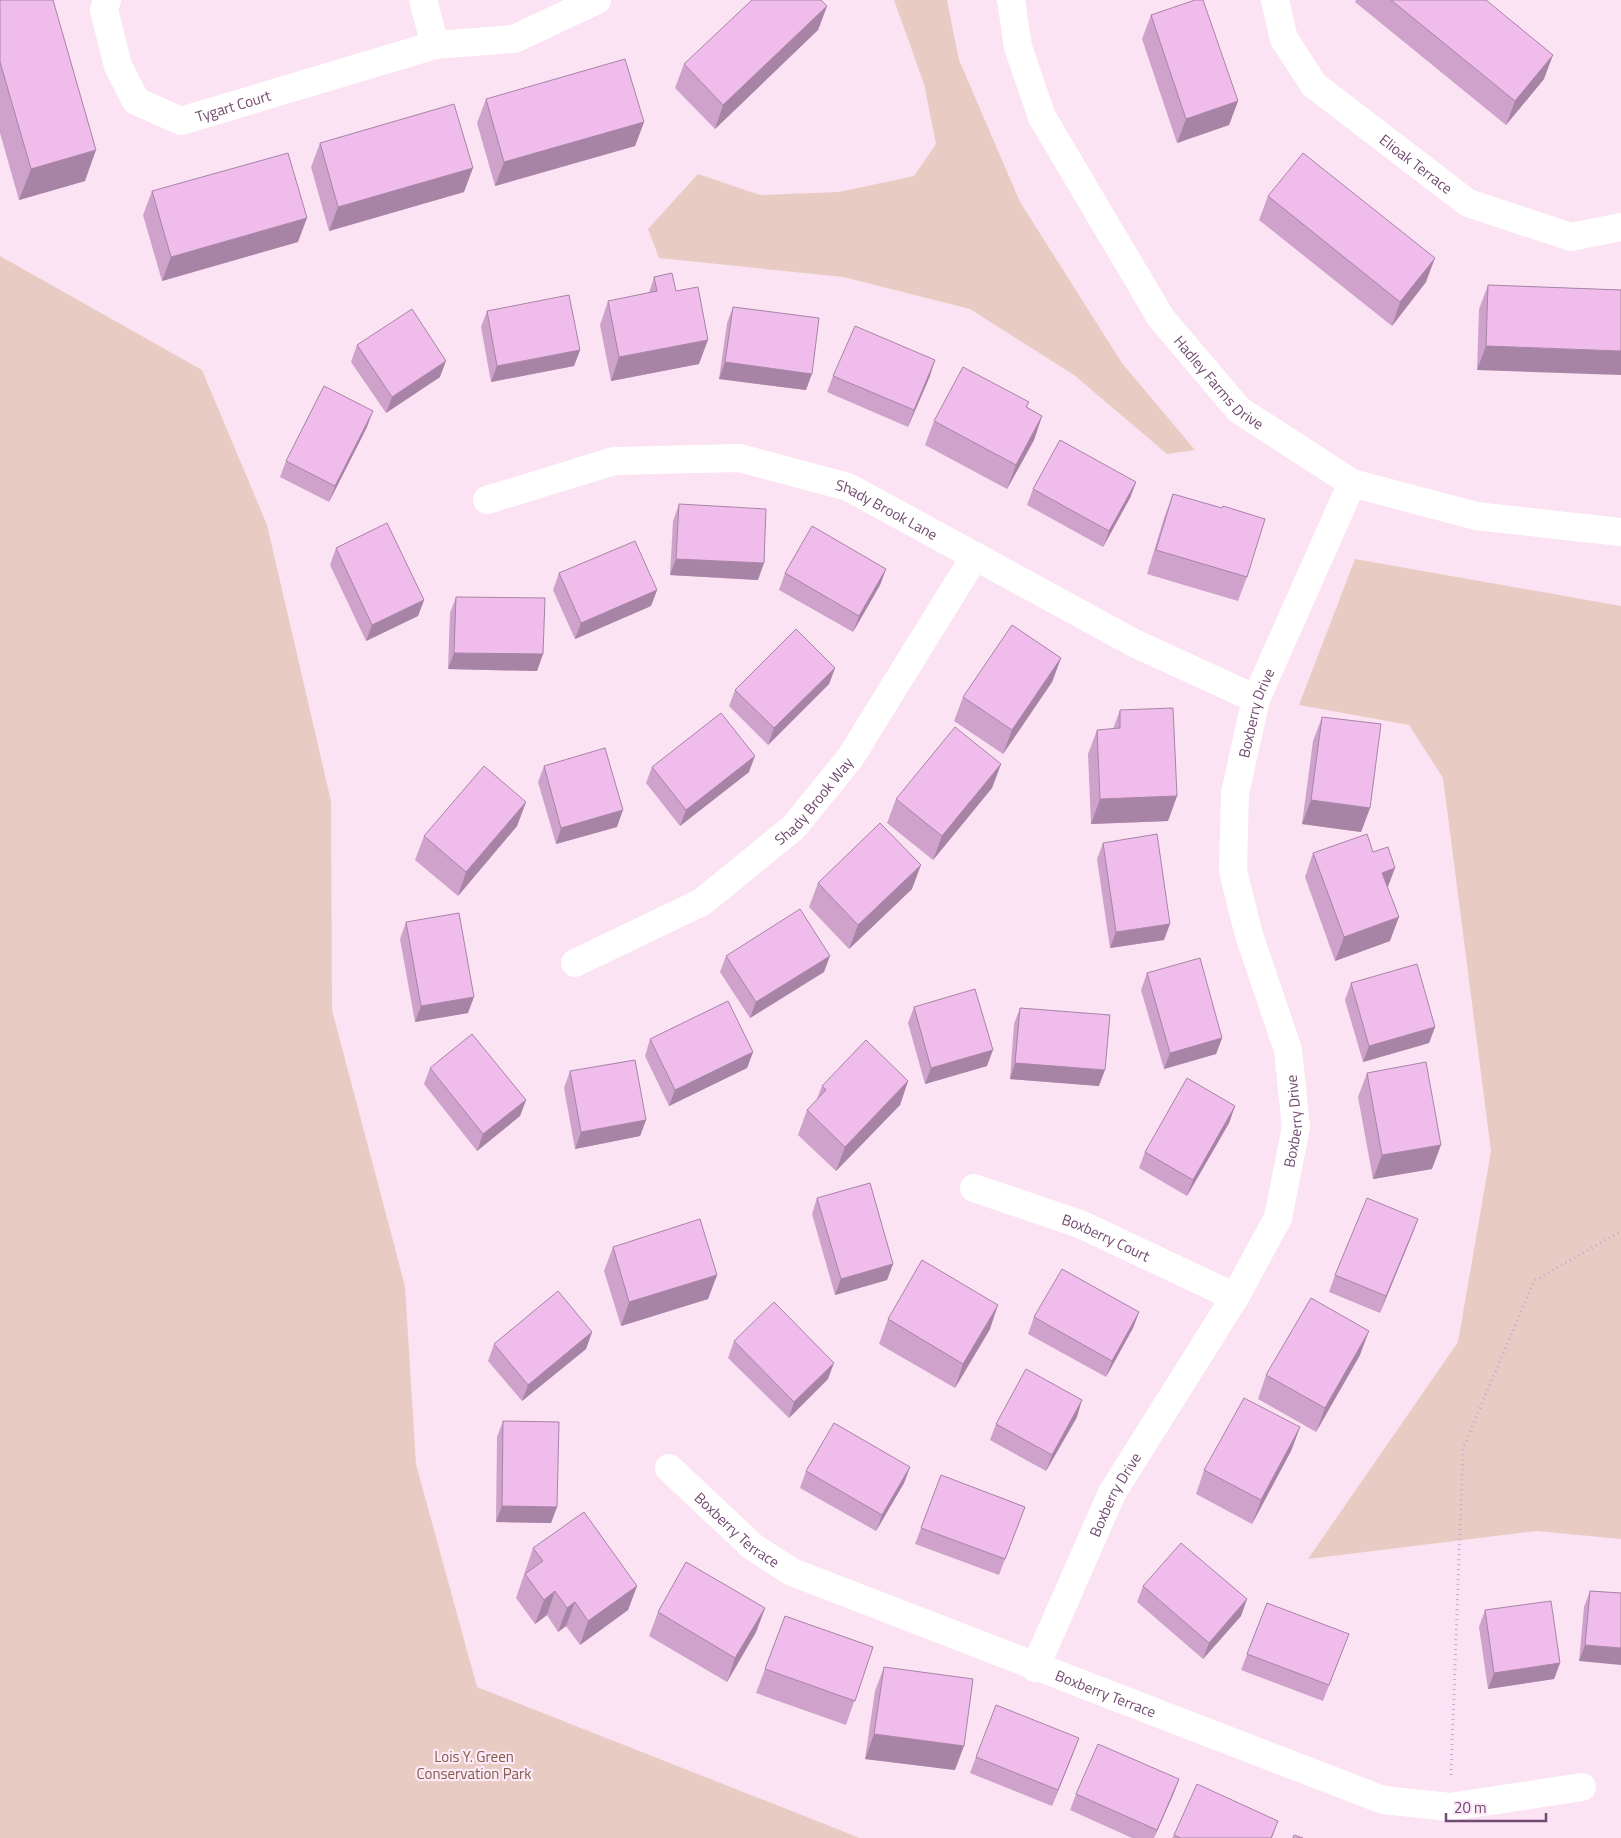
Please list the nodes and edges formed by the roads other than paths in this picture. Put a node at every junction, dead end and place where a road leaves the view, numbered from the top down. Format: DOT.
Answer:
graph roads {
  1 [pos="107,0"];
  2 [pos="423,0"];
  3 [pos="597,0"];
  4 [pos="1011,0"];
  5 [pos="1275,0"];
  6 [pos="435,45"];
  7 [pos="1621,227"];
  8 [pos="1352,483"];
  9 [pos="487,500"];
  10 [pos="1621,532"];
  11 [pos="974,556"];
  12 [pos="1256,698"];
  13 [pos="575,963"];
  14 [pos="974,1188"];
  15 [pos="1235,1297"];
  16 [pos="669,1468"];
  17 [pos="1035,1668"];
  18 [pos="1582,1787"];
  1 -- 6 [label="street, Tygart Court"];
  2 -- 6 [label="street"];
  3 -- 6 [label="street, Tygart Court"];
  4 -- 8 [label="street, Hadley Farms Drive"];
  5 -- 7 [label="street, Elioak Terrace"];
  8 -- 10 [label="street, Hadley Farms Drive"];
  8 -- 12 [label="street, Boxberry Drive"];
  9 -- 11 [label="street, Shady Brook Lane"];
  11 -- 12 [label="street, Shady Brook Lane"];
  11 -- 13 [label="street, Shady Brook Way"];
  12 -- 15 [label="street, Boxberry Drive"];
  14 -- 15 [label="street, Boxberry Court"];
  15 -- 17 [label="street, Boxberry Drive"];
  16 -- 17 [label="street, Boxberry Terrace"];
  17 -- 18 [label="street, Boxberry Terrace"];
}
